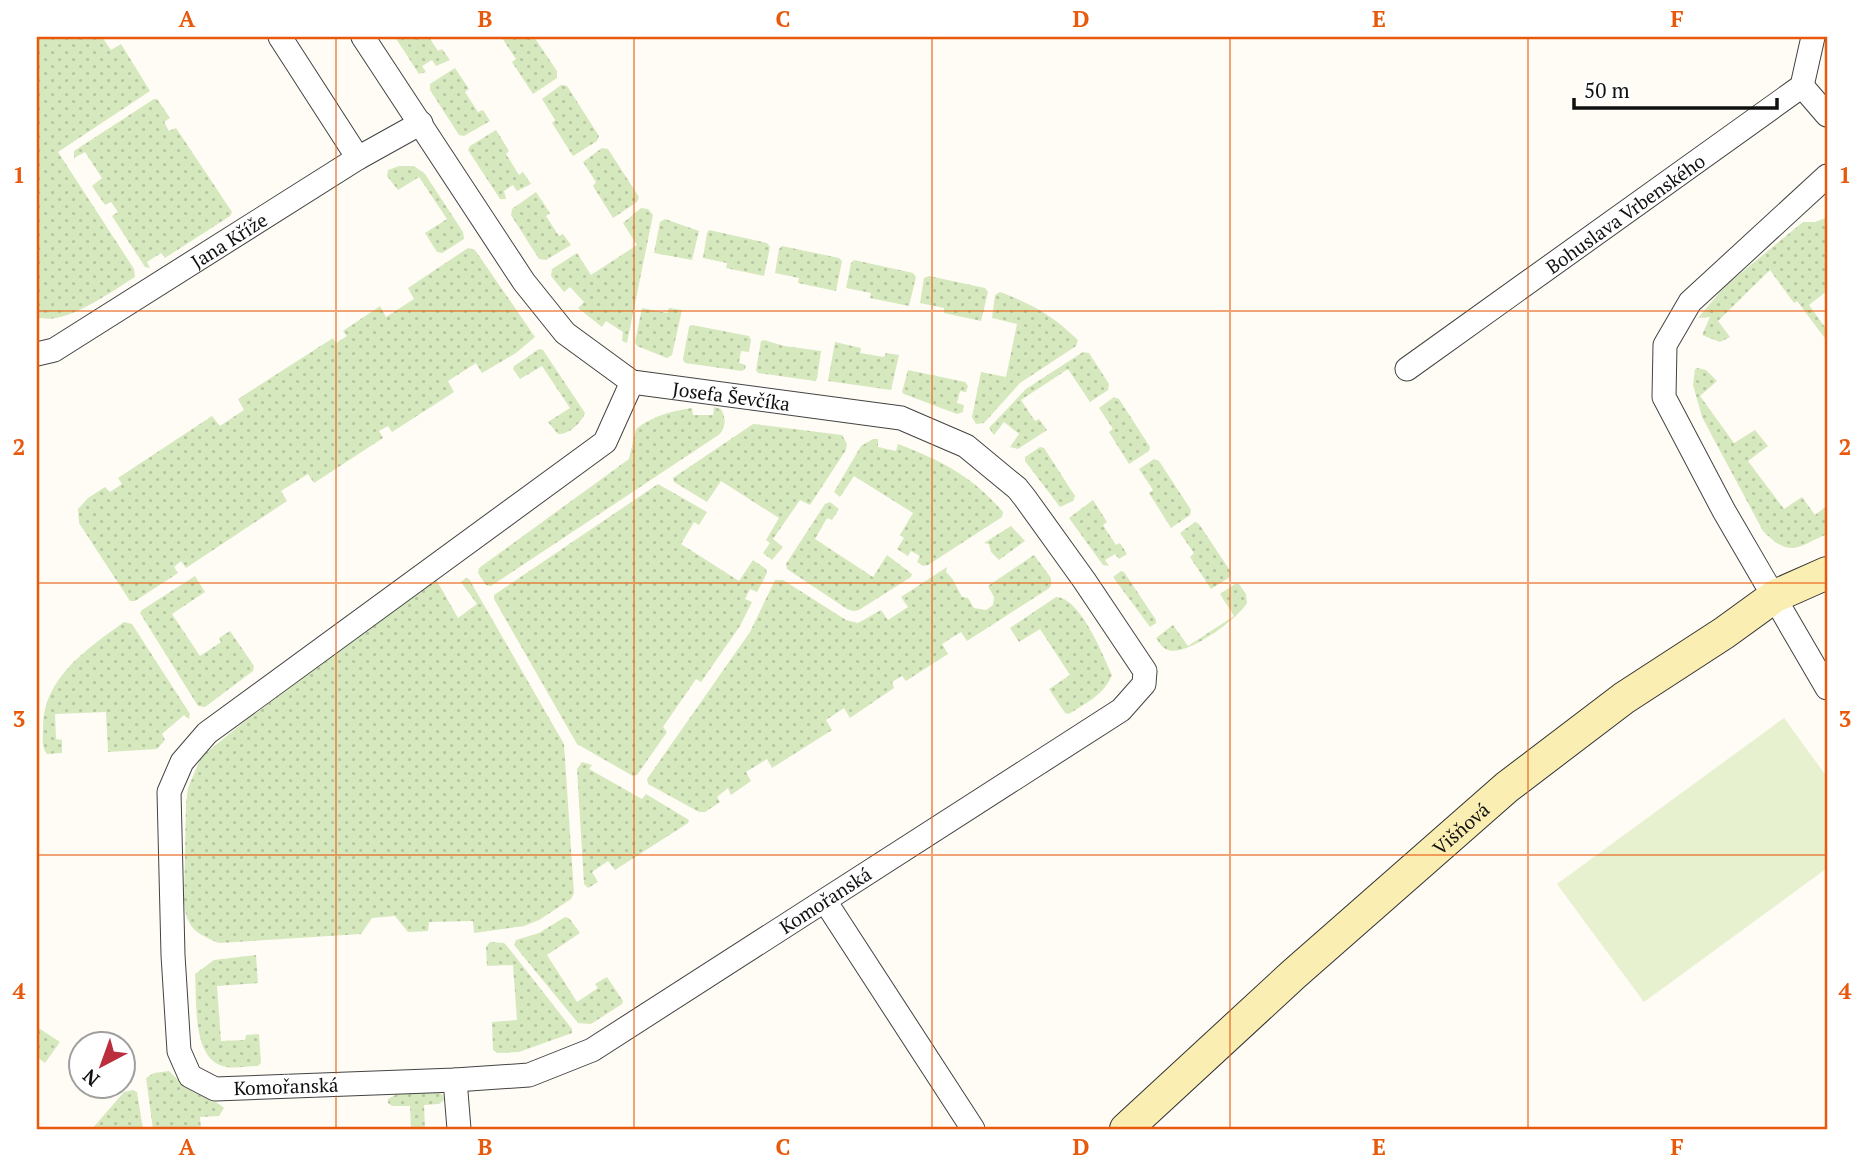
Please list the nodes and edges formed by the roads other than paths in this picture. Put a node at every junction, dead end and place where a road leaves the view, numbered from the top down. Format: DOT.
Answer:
graph roads {
  1 [pos="279,37"];
  2 [pos="363,37"];
  3 [pos="1813,37"];
  4 [pos="1802,86"];
  5 [pos="1827,115"];
  6 [pos="421,122"];
  7 [pos="358,158"];
  8 [pos="1827,176"];
  9 [pos="37,354"];
  10 [pos="1407,369"];
  11 [pos="632,382"];
  12 [pos="1827,573"];
  13 [pos="1775,596"];
  14 [pos="1144,684"];
  15 [pos="1827,688"];
  16 [pos="825,901"];
  17 [pos="455,1080"];
  18 [pos="459,1129"];
  19 [pos="973,1129"];
  20 [pos="1126,1129"];
  1 -- 7 [label="street"];
  2 -- 6 [label="street, Josefa Ševčíka"];
  3 -- 4 [label="street"];
  4 -- 5 [label="street"];
  4 -- 10 [label="street, Bohuslava Vrbenského"];
  6 -- 7 [label="street, Jana Kříže"];
  6 -- 11 [label="street, Josefa Ševčíka"];
  7 -- 9 [label="street, Jana Kříže"];
  8 -- 13 [label="street"];
  11 -- 14 [label="street, Josefa Ševčíka"];
  11 -- 17 [label="street, Komořanská"];
  12 -- 13 [label="street, Višňová"];
  13 -- 15 [label="street"];
  13 -- 20 [label="street, Višňová"];
  14 -- 16 [label="street, Komořanská"];
  16 -- 17 [label="street, Komořanská"];
  16 -- 19 [label="street"];
  17 -- 18 [label="street"];
}
